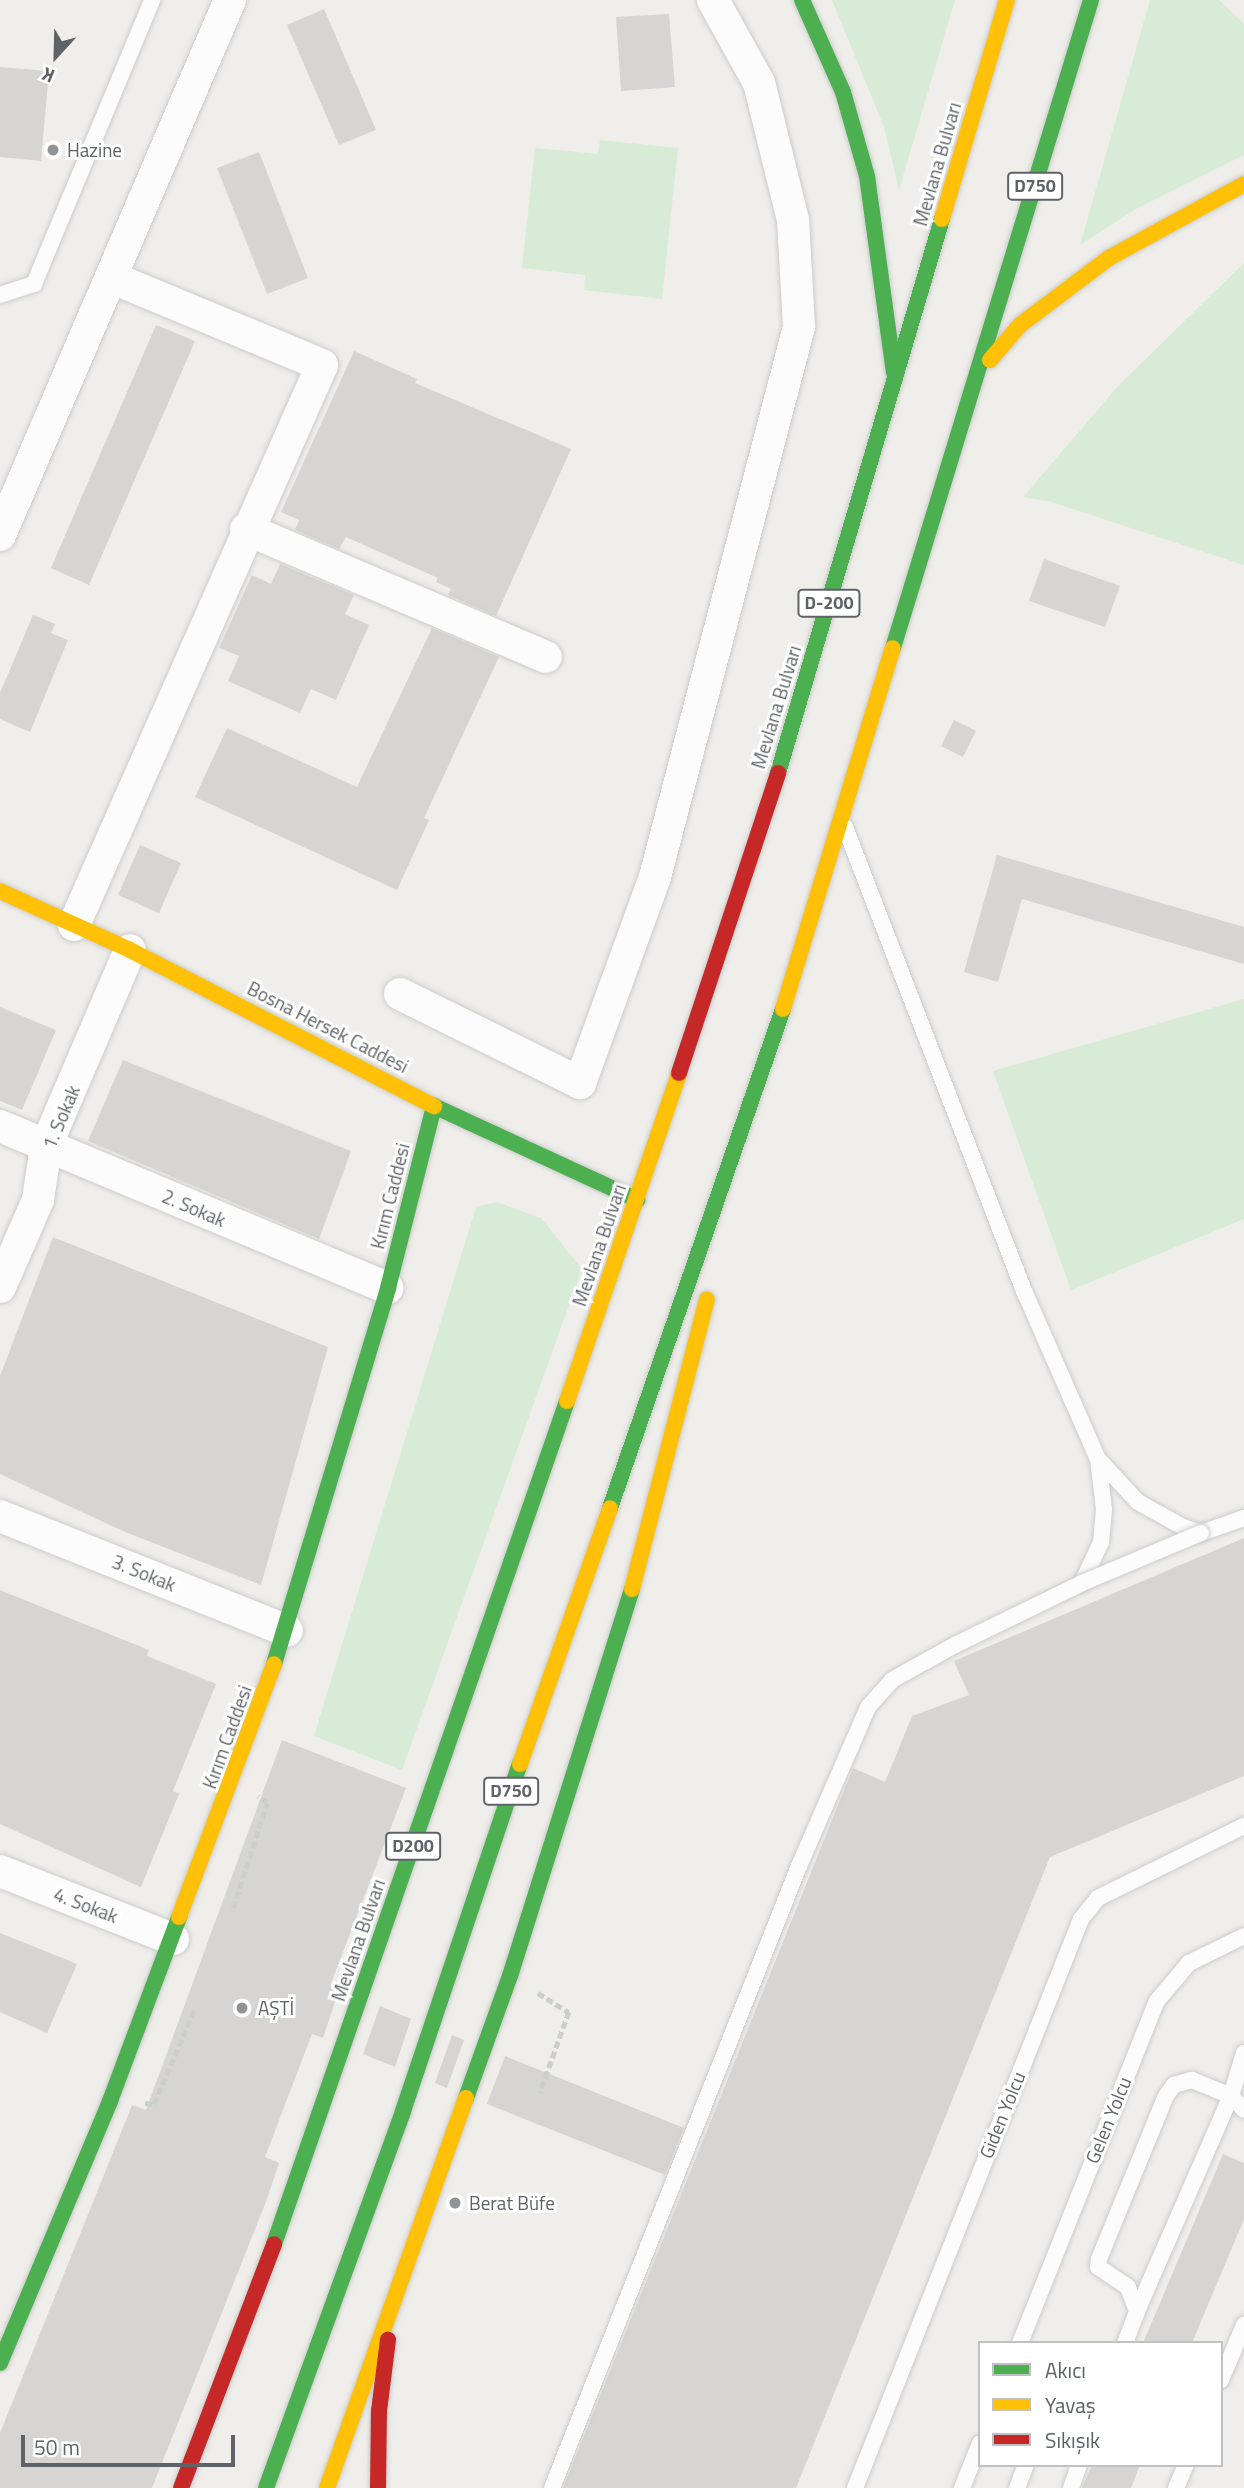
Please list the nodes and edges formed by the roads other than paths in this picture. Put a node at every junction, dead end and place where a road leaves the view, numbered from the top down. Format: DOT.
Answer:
graph roads {
  1 [pos="152,0"];
  2 [pos="230,0"];
  3 [pos="713,0"];
  4 [pos="802,0"];
  5 [pos="1007,0"];
  6 [pos="1091,0"];
  7 [pos="1244,184"];
  8 [pos="113,278"];
  9 [pos="0,295"];
  10 [pos="980,373"];
  11 [pos="896,383"];
  12 [pos="246,529"];
  13 [pos="0,535"];
  14 [pos="546,657"];
  15 [pos="842,822"];
  16 [pos="0,891"];
  17 [pos="74,925"];
  18 [pos="130,950"];
  19 [pos="400,994"];
  20 [pos="757,1094"];
  21 [pos="434,1106"];
  22 [pos="0,1126"];
  23 [pos="46,1146"];
  24 [pos="637,1200"];
  25 [pos="722,1239"];
  26 [pos="712,1279"];
  27 [pos="0,1287"];
  28 [pos="388,1288"];
  29 [pos="1098,1459"];
  30 [pos="0,1516"];
  31 [pos="1244,1518"];
  32 [pos="1201,1533"];
  33 [pos="1082,1583"];
  34 [pos="287,1631"];
  35 [pos="1244,1826"];
  36 [pos="0,1871"];
  37 [pos="1244,1936"];
  38 [pos="173,1939"];
  39 [pos="1244,2053"];
  40 [pos="1238,2096"];
  41 [pos="1244,2109"];
  42 [pos="392,2301"];
  43 [pos="1137,2311"];
  44 [pos="1244,2325"];
  45 [pos="1021,2341"];
  46 [pos="1126,2341"];
  47 [pos="0,2363"];
  48 [pos="1223,2375"];
  49 [pos="978,2448"];
  50 [pos="1025,2467"];
  51 [pos="1078,2467"];
  52 [pos="1185,2467"];
  53 [pos="181,2488"];
  54 [pos="266,2488"];
  55 [pos="327,2488"];
  56 [pos="378,2488"];
  57 [pos="552,2488"];
  58 [pos="855,2488"];
  59 [pos="962,2488"];
  60 [pos="1017,2488"];
  61 [pos="1071,2488"];
  62 [pos="1177,2488"];
  1 -- 9 [label="lane"];
  2 -- 8 [label="street"];
  3 -- 19 [label="street"];
  4 -- 11 [label="main road"];
  5 -- 11 [label="main road, Mevlana Bulvarı / D-200"];
  6 -- 10 [label="main road, D750"];
  7 -- 10 [label="main road"];
  8 -- 12 [label="street"];
  8 -- 13 [label="street"];
  10 -- 15 [label="main road"];
  11 -- 24 [label="main road, Mevlana Bulvarı / D-200"];
  12 -- 14 [label="street"];
  12 -- 17 [label="street"];
  15 -- 20 [label="main road"];
  15 -- 29 [label="lane"];
  16 -- 17 [label="main road, Bosna Hersek Caddesi"];
  17 -- 18 [label="main road, Bosna Hersek Caddesi"];
  18 -- 21 [label="main road, Bosna Hersek Caddesi"];
  18 -- 23 [label="street, 1. Sokak"];
  20 -- 25 [label="main road"];
  20 -- 54 [label="main road, D750"];
  21 -- 24 [label="main road, Bosna Hersek Caddesi"];
  21 -- 28 [label="main road, Kırım Caddesi"];
  22 -- 23 [label="street, 2. Sokak"];
  23 -- 27 [label="street, 1. Sokak"];
  23 -- 28 [label="street, 2. Sokak"];
  24 -- 53 [label="main road, Mevlana Bulvarı / D200"];
  26 -- 42 [label="main road"];
  28 -- 34 [label="main road, Kırım Caddesi"];
  29 -- 32 [label="lane"];
  29 -- 33 [label="lane"];
  30 -- 34 [label="street, 3. Sokak"];
  31 -- 32 [label="lane"];
  32 -- 33 [label="lane, bridge"];
  33 -- 57 [label="lane, bridge"];
  34 -- 38 [label="main road, Kırım Caddesi"];
  35 -- 58 [label="lane, Giden Yolcu"];
  36 -- 38 [label="street, 4. Sokak"];
  37 -- 45 [label="lane, Gelen Yolcu"];
  38 -- 47 [label="main road, Kırım Caddesi"];
  39 -- 40 [label="lane"];
  40 -- 41 [label="lane"];
  40 -- 43 [label="lane"];
  40 -- 43 [label="lane"];
  42 -- 55 [label="main road"];
  42 -- 56 [label="main road"];
  43 -- 46 [label="lane"];
  44 -- 48 [label="lane"];
  49 -- 59 [label="lane"];
  50 -- 60 [label="lane"];
  51 -- 61 [label="lane"];
  52 -- 62 [label="lane"];
}
